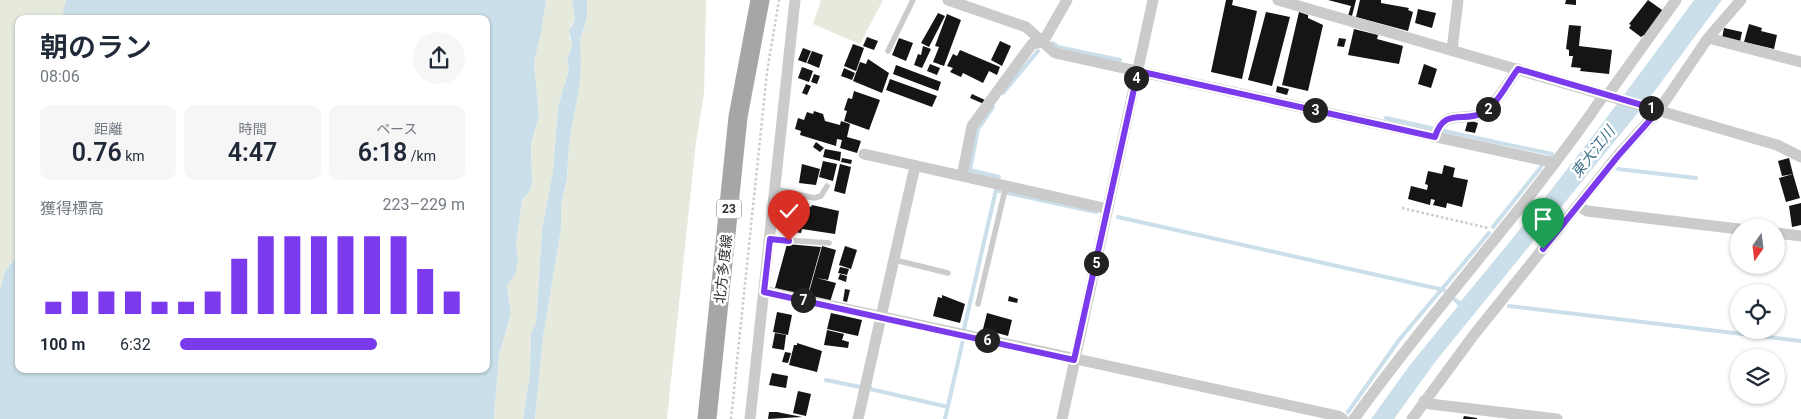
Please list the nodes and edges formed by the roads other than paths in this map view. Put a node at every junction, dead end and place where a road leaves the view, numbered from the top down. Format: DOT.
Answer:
graph roads {
  1 [pos="760,0"];
  2 [pos="795,0"];
  3 [pos="913,0"];
  4 [pos="948,0"];
  5 [pos="1066,0"];
  6 [pos="1153,0"];
  7 [pos="1278,0"];
  8 [pos="1458,0"];
  9 [pos="1676,0"];
  10 [pos="1741,0"];
  11 [pos="1708,38"];
  12 [pos="1043,42"];
  13 [pos="1452,50"];
  14 [pos="888,51"];
  15 [pos="1801,62"];
  16 [pos="1518,69"];
  17 [pos="1138,71"];
  18 [pos="1607,96"];
  19 [pos="1655,109"];
  20 [pos="1435,137"];
  21 [pos="864,154"];
  22 [pos="1801,157"];
  23 [pos="1556,163"];
  24 [pos="915,166"];
  25 [pos="962,176"];
  26 [pos="827,186"];
  27 [pos="1006,186"];
  28 [pos="775,188"];
  29 [pos="1578,206"];
  30 [pos="1108,209"];
  31 [pos="1730,228"];
  32 [pos="1785,234"];
  33 [pos="1801,236"];
  34 [pos="770,239"];
  35 [pos="829,243"];
  36 [pos="894,260"];
  37 [pos="948,273"];
  38 [pos="764,292"];
  39 [pos="978,304"];
  40 [pos="882,317"];
  41 [pos="1074,360"];
  42 [pos="1424,401"];
  43 [pos="1458,413"];
  44 [pos="707,419"];
  45 [pos="750,419"];
  46 [pos="858,419"];
  47 [pos="1062,419"];
  48 [pos="1343,419"];
  49 [pos="1354,419"];
  50 [pos="1412,419"];
  51 [pos="1557,419"];
  1 -- 44 [label="main road, 北方多度線 / 23"];
  2 -- 28 [label="street"];
  3 -- 14 [label="lane"];
  4 -- 12 [label="street"];
  5 -- 12 [label="street"];
  6 -- 17 [label="street"];
  7 -- 13 [label="street"];
  8 -- 13 [label="street"];
  9 -- 18 [label="street"];
  10 -- 11 [label="street"];
  11 -- 15 [label="street"];
  11 -- 19 [label="street"];
  12 -- 17 [label="street"];
  12 -- 25 [label="street"];
  13 -- 16 [label="street"];
  16 -- 18 [label="street"];
  16 -- 20 [label="street"];
  17 -- 20 [label="street"];
  17 -- 30 [label="street"];
  18 -- 19 [label="street"];
  18 -- 23 [label="street"];
  19 -- 22 [label="street"];
  19 -- 29 [label="street"];
  20 -- 23 [label="street"];
  21 -- 24 [label="street"];
  23 -- 49 [label="street"];
  24 -- 25 [label="street"];
  24 -- 36 [label="street"];
  25 -- 27 [label="street"];
  26 -- 28 [label="lane"];
  27 -- 30 [label="street"];
  27 -- 39 [label="lane"];
  28 -- 34 [label="street"];
  29 -- 31 [label="street"];
  29 -- 42 [label="street"];
  30 -- 41 [label="street"];
  32 -- 33 [label="street"];
  34 -- 35 [label="lane"];
  34 -- 38 [label="street"];
  36 -- 37 [label="lane"];
  36 -- 40 [label="street"];
  38 -- 40 [label="street"];
  38 -- 45 [label="street"];
  40 -- 41 [label="street"];
  40 -- 46 [label="street"];
  41 -- 47 [label="street"];
  41 -- 48 [label="street"];
  42 -- 43 [label="street"];
  42 -- 50 [label="street"];
  43 -- 51 [label="street"];
}
